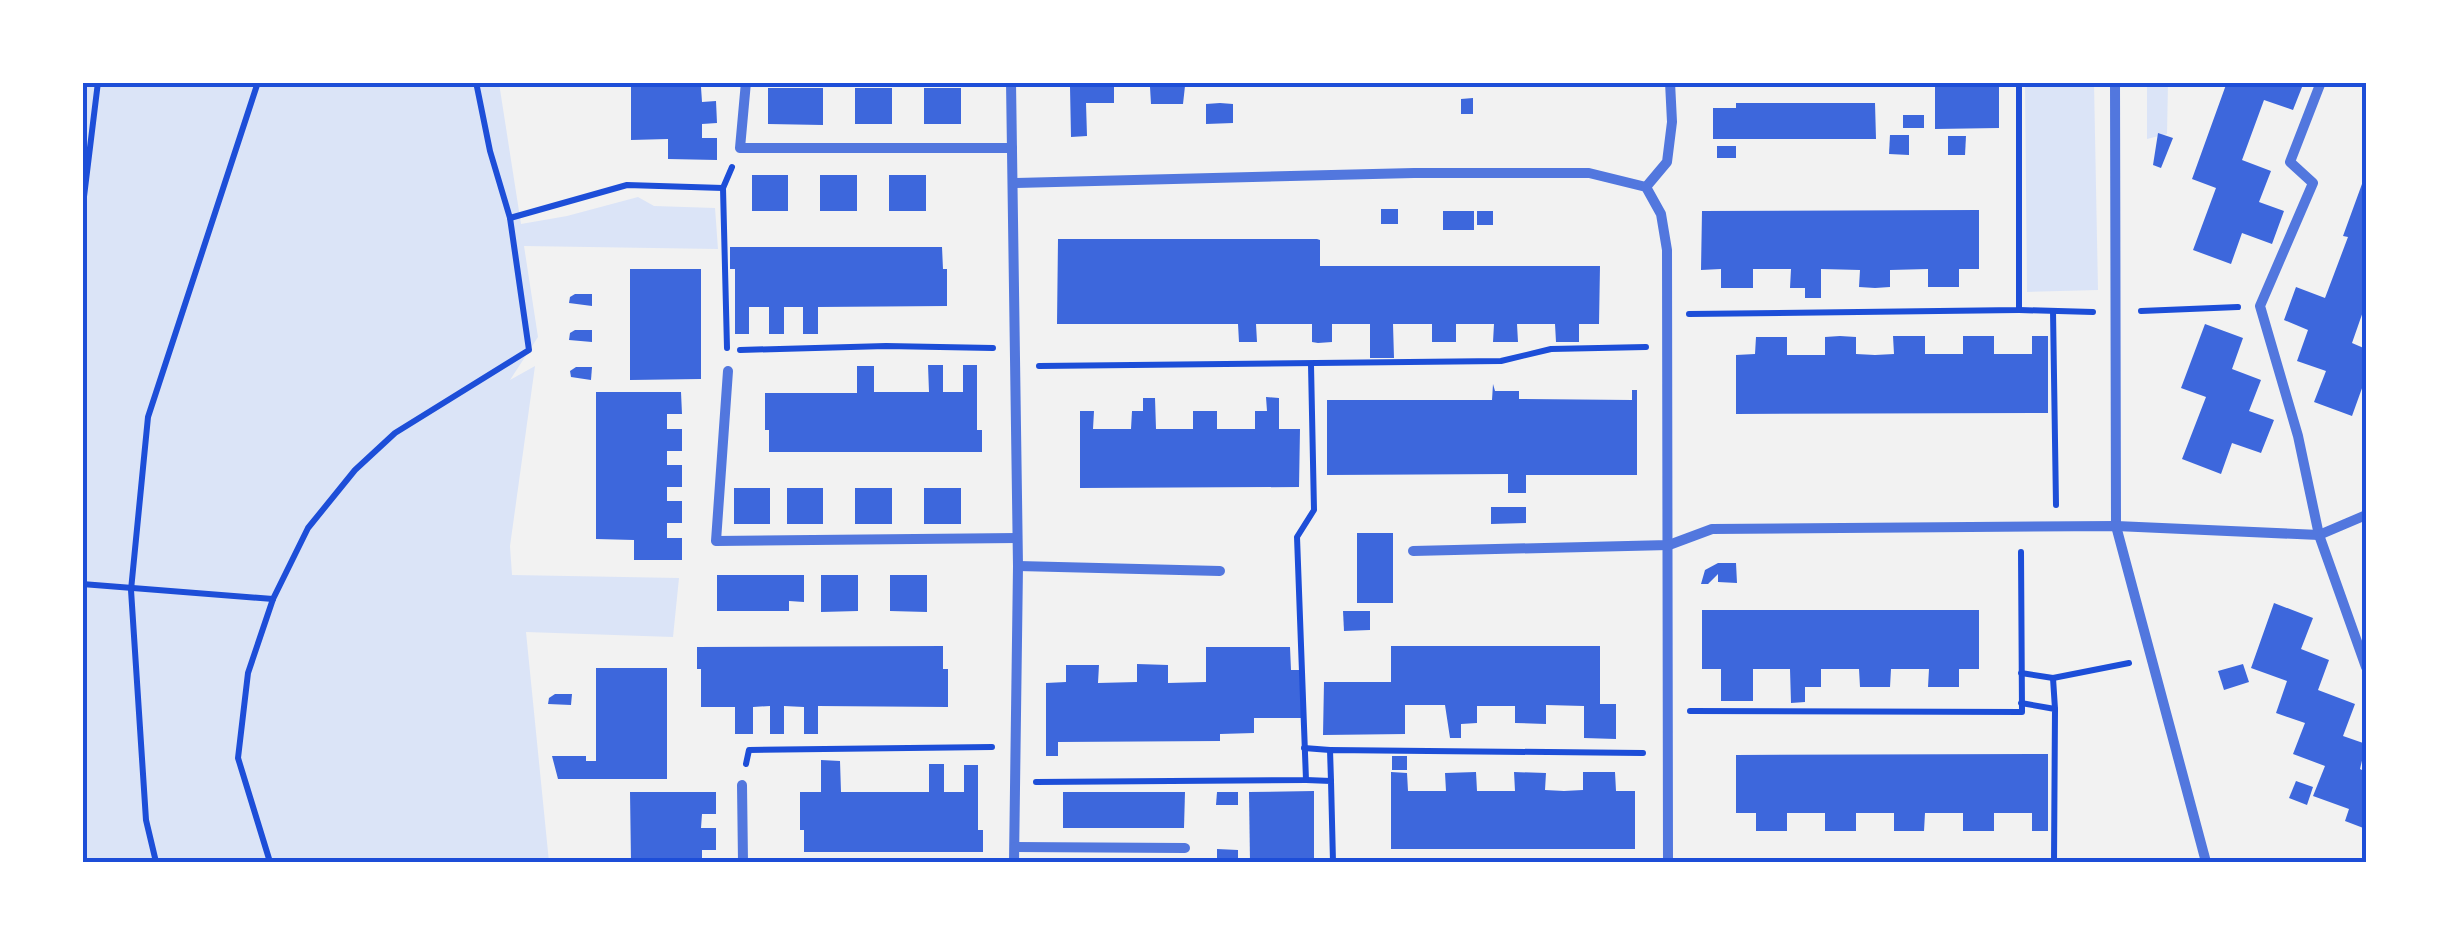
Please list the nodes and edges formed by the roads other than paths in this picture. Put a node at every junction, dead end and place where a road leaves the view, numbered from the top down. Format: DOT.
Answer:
graph roads {
  1 [pos="746,82"];
  2 [pos="1011,82"];
  3 [pos="1670,82"];
  4 [pos="2115,82"];
  5 [pos="2320,82"];
  6 [pos="1012,148"];
  7 [pos="1014,182"];
  8 [pos="1646,187"];
  9 [pos="728,372"];
  10 [pos="2366,515"];
  11 [pos="2116,526"];
  12 [pos="2319,535"];
  13 [pos="1016,538"];
  14 [pos="1670,545"];
  15 [pos="1413,551"];
  16 [pos="1018,566"];
  17 [pos="1220,571"];
  18 [pos="2366,666"];
  19 [pos="742,785"];
  20 [pos="1014,848"];
  21 [pos="1185,848"];
  22 [pos="744,862"];
  23 [pos="1014,862"];
  24 [pos="1668,862"];
  25 [pos="2206,862"];
  1 -- 6 [label="street"];
  2 -- 6 [label="street"];
  3 -- 8 [label="street"];
  4 -- 11 [label="street"];
  5 -- 12 [label="street"];
  6 -- 7 [label="street"];
  7 -- 8 [label="street"];
  7 -- 13 [label="street"];
  8 -- 14 [label="street"];
  9 -- 13 [label="street"];
  10 -- 12 [label="street"];
  11 -- 12 [label="street"];
  11 -- 14 [label="street"];
  11 -- 25 [label="street"];
  12 -- 18 [label="street"];
  13 -- 16 [label="street"];
  14 -- 15 [label="street"];
  14 -- 24 [label="street"];
  16 -- 17 [label="street"];
  16 -- 20 [label="street"];
  19 -- 22 [label="street"];
  20 -- 21 [label="street"];
  20 -- 23 [label="street"];
}
